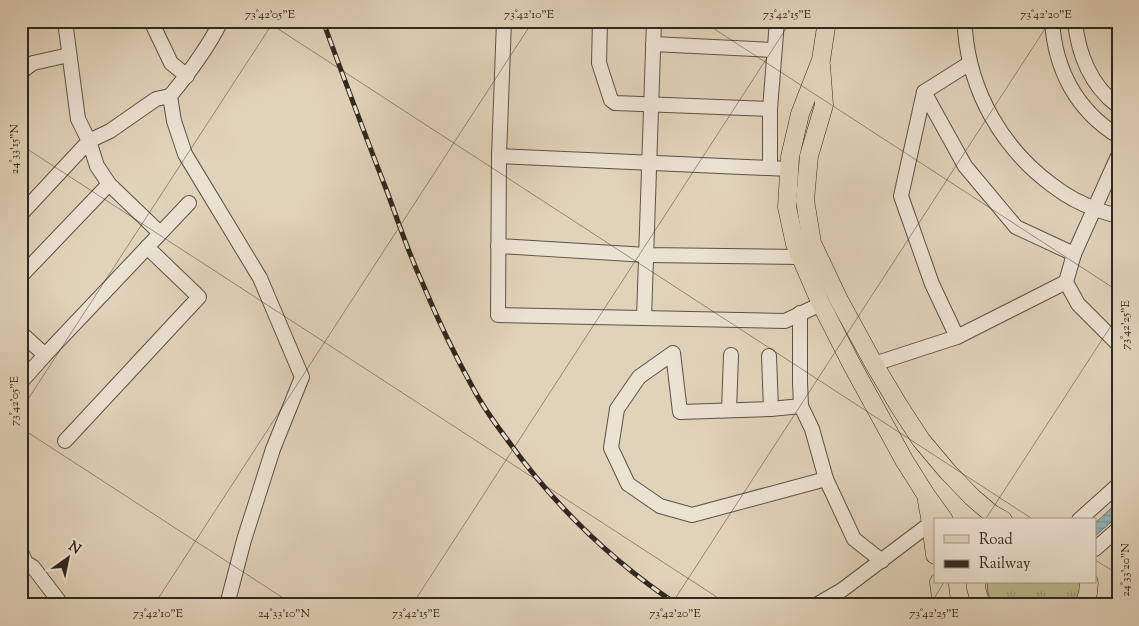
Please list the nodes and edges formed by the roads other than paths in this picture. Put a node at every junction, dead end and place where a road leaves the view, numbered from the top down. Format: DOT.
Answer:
graph roads {
  1 [pos="65,21"];
  2 [pos="151,21"];
  3 [pos="221,21"];
  4 [pos="504,21"];
  5 [pos="600,21"];
  6 [pos="654,21"];
  7 [pos="777,21"];
  8 [pos="827,21"];
  9 [pos="1052,21"];
  10 [pos="1075,21"];
  11 [pos="965,30"];
  12 [pos="653,44"];
  13 [pos="774,50"];
  14 [pos="69,55"];
  15 [pos="821,60"];
  16 [pos="970,63"];
  17 [pos="21,72"];
  18 [pos="187,76"];
  19 [pos="924,92"];
  20 [pos="170,96"];
  21 [pos="651,104"];
  22 [pos="1118,106"];
  23 [pos="770,109"];
  24 [pos="1118,136"];
  25 [pos="89,141"];
  26 [pos="499,156"];
  27 [pos="1118,156"];
  28 [pos="649,162"];
  29 [pos="770,168"];
  30 [pos="789,169"];
  31 [pos="110,184"];
  32 [pos="189,203"];
  33 [pos="1095,209"];
  34 [pos="21,214"];
  35 [pos="1118,216"];
  36 [pos="160,233"];
  37 [pos="498,246"];
  38 [pos="147,247"];
  39 [pos="1074,254"];
  40 [pos="647,255"];
  41 [pos="801,257"];
  42 [pos="21,276"];
  43 [pos="1066,282"];
  44 [pos="820,304"];
  45 [pos="800,314"];
  46 [pos="644,318"];
  47 [pos="21,333"];
  48 [pos="957,337"];
  49 [pos="1118,344"];
  50 [pos="45,355"];
  51 [pos="731,355"];
  52 [pos="769,356"];
  53 [pos="874,364"];
  54 [pos="21,382"];
  55 [pos="801,406"];
  56 [pos="771,409"];
  57 [pos="730,410"];
  58 [pos="65,441"];
  59 [pos="826,479"];
  60 [pos="1118,486"];
  61 [pos="937,518"];
  62 [pos="999,518"];
  63 [pos="1081,518"];
  64 [pos="934,524"];
  65 [pos="1118,529"];
  66 [pos="1096,548"];
  67 [pos="21,552"];
  68 [pos="882,561"];
  69 [pos="949,584"];
  70 [pos="976,584"];
  71 [pos="1089,584"];
  72 [pos="940,595"];
  73 [pos="818,604"];
  74 [pos="62,605"];
  75 [pos="229,605"];
  76 [pos="981,605"];
  77 [pos="1084,605"];
  1 -- 14 [label="street"];
  2 -- 18 [label="street"];
  3 -- 18 [label="street"];
  4 -- 26 [label="street"];
  5 -- 21 [label="street"];
  6 -- 12 [label="street"];
  7 -- 13 [label="street"];
  8 -- 15 [label="main road"];
  9 -- 24 [label="street"];
  10 -- 22 [label="street"];
  11 -- 16 [label="street"];
  12 -- 13 [label="street"];
  12 -- 21 [label="street"];
  13 -- 23 [label="street"];
  14 -- 17 [label="street"];
  14 -- 25 [label="street"];
  15 -- 30 [label="main road"];
  15 -- 53 [label="main road"];
  16 -- 19 [label="street"];
  16 -- 33 [label="street"];
  18 -- 20 [label="street"];
  19 -- 39 [label="street"];
  19 -- 48 [label="street"];
  20 -- 25 [label="street"];
  20 -- 75 [label="street"];
  21 -- 23 [label="street"];
  21 -- 28 [label="street"];
  23 -- 29 [label="street"];
  25 -- 31 [label="street"];
  25 -- 34 [label="street"];
  26 -- 28 [label="street"];
  26 -- 37 [label="street"];
  27 -- 33 [label="street"];
  28 -- 29 [label="street"];
  28 -- 40 [label="street"];
  29 -- 30 [label="street"];
  30 -- 41 [label="main road"];
  31 -- 36 [label="street"];
  31 -- 42 [label="street"];
  32 -- 36 [label="street"];
  33 -- 35 [label="street"];
  33 -- 39 [label="street"];
  36 -- 38 [label="street"];
  37 -- 40 [label="street"];
  37 -- 46 [label="street"];
  38 -- 50 [label="street"];
  38 -- 58 [label="street"];
  39 -- 43 [label="street"];
  40 -- 41 [label="street"];
  40 -- 46 [label="street"];
  41 -- 44 [label="main road"];
  43 -- 48 [label="street"];
  43 -- 49 [label="street"];
  44 -- 45 [label="street"];
  44 -- 61 [label="main road"];
  45 -- 46 [label="street"];
  45 -- 55 [label="street"];
  47 -- 50 [label="street"];
  48 -- 53 [label="street"];
  50 -- 54 [label="street"];
  51 -- 57 [label="street"];
  52 -- 56 [label="street"];
  53 -- 62 [label="main road"];
  55 -- 56 [label="street"];
  55 -- 59 [label="street"];
  56 -- 57 [label="street"];
  57 -- 59 [label="street"];
  59 -- 68 [label="street"];
  60 -- 63 [label="street"];
  64 -- 68 [label="street"];
  65 -- 66 [label="street"];
  67 -- 74 [label="street"];
  68 -- 73 [label="street"];
  69 -- 72 [label="main road"];
  70 -- 76 [label="main road"];
  71 -- 77 [label="main road"];
}
